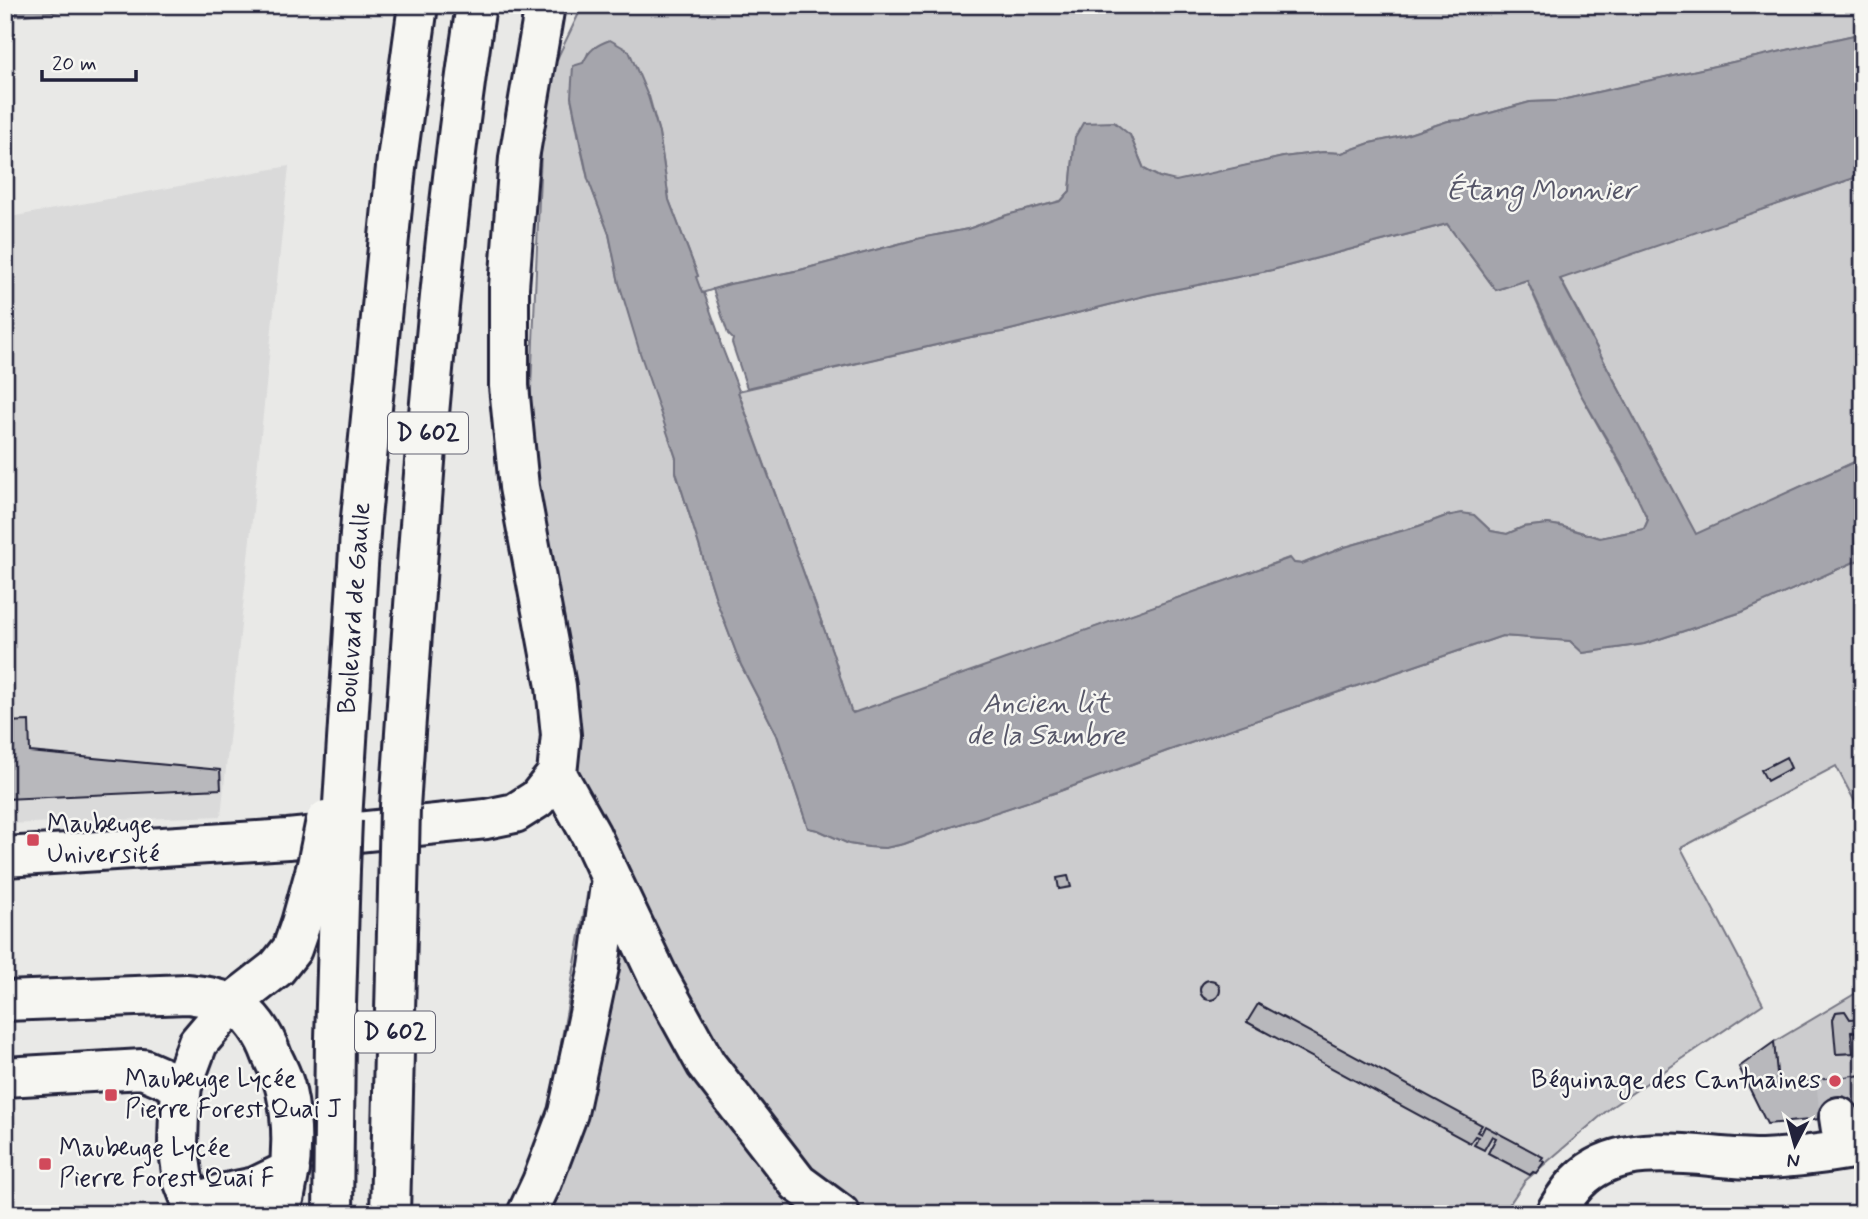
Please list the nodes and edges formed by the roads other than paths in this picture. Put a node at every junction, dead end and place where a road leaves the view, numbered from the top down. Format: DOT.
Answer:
graph roads {
  1 [pos="418,5"];
  2 [pos="476,5"];
  3 [pos="545,5"];
  4 [pos="557,774"];
  5 [pos="5,857"];
  6 [pos="328,867"];
  7 [pos="611,878"];
  8 [pos="5,1001"];
  9 [pos="232,1003"];
  10 [pos="5,1077"];
  11 [pos="182,1086"];
  12 [pos="1848,1138"];
  13 [pos="290,1170"];
  14 [pos="194,1209"];
  15 [pos="280,1214"];
  16 [pos="333,1214"];
  17 [pos="390,1214"];
  18 [pos="527,1214"];
  19 [pos="840,1214"];
  20 [pos="1555,1214"];
  1 -- 6 [label="main road, Boulevard de Gaulle / D 602, bridge"];
  2 -- 17 [label="main road, D 602, bridge"];
  3 -- 4 [label="main road"];
  4 -- 5 [label="main road"];
  4 -- 7 [label="main road"];
  6 -- 9 [label="main road"];
  6 -- 16 [label="main road, Boulevard de Gaulle / D 602"];
  7 -- 18 [label="main road"];
  7 -- 19 [label="main road"];
  8 -- 9 [label="main road"];
  9 -- 11 [label="main road"];
  9 -- 13 [label="main road"];
  10 -- 11 [label="main road"];
  11 -- 14 [label="main road"];
  12 -- 20 [label="main road"];
  13 -- 14 [label="main road"];
  13 -- 15 [label="main road"];
}
